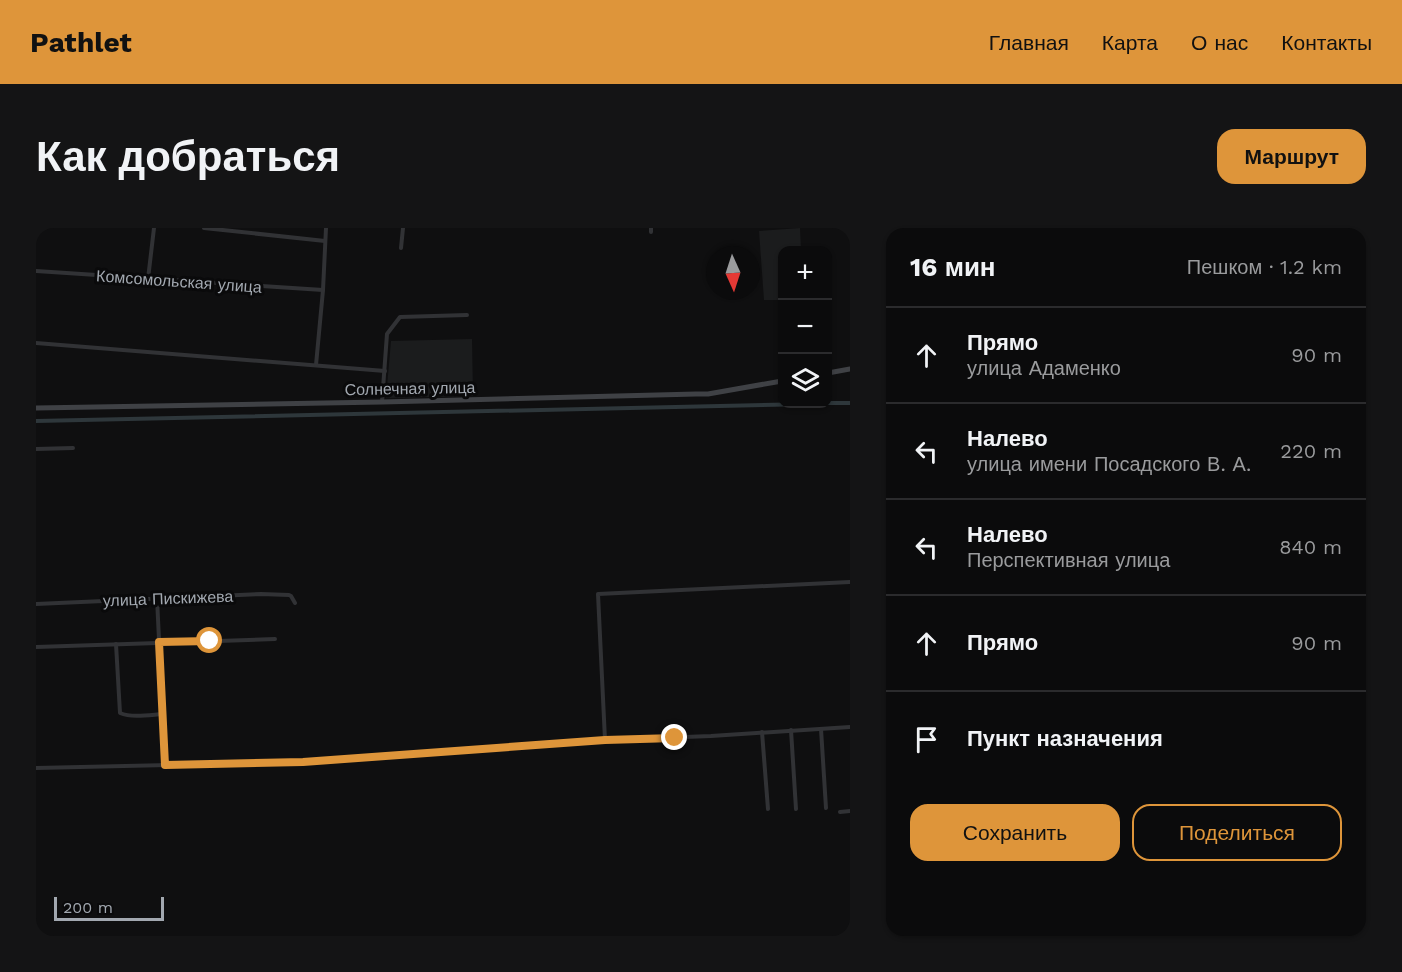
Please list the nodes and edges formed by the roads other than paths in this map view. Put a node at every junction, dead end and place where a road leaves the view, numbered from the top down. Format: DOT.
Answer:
graph roads {
  1 [pos="154,228"];
  2 [pos="204,228"];
  3 [pos="326,228"];
  4 [pos="403,228"];
  5 [pos="325,241"];
  6 [pos="401,248"];
  7 [pos="36,271"];
  8 [pos="148,279"];
  9 [pos="322,290"];
  10 [pos="467,315"];
  11 [pos="36,343"];
  12 [pos="316,365"];
  13 [pos="850,369"];
  14 [pos="385,371"];
  15 [pos="832,372"];
  16 [pos="778,382"];
  17 [pos="382,402"];
  18 [pos="36,408"];
  19 [pos="73,448"];
  20 [pos="36,449"];
  21 [pos="850,582"];
  22 [pos="157,598"];
  23 [pos="295,603"];
  24 [pos="36,604"];
  25 [pos="275,639"];
  26 [pos="159,642"];
  27 [pos="117,644"];
  28 [pos="36,647"];
  29 [pos="162,714"];
  30 [pos="850,727"];
  31 [pos="821,729"];
  32 [pos="791,730"];
  33 [pos="762,732"];
  34 [pos="850,734"];
  35 [pos="605,740"];
  36 [pos="165,765"];
  37 [pos="36,768"];
  38 [pos="796,808"];
  39 [pos="826,808"];
  40 [pos="768,809"];
  41 [pos="850,811"];
  42 [pos="840,812"];
  1 -- 8 [label="street"];
  2 -- 5 [label="street"];
  3 -- 5 [label="street"];
  4 -- 6 [label="street"];
  5 -- 9 [label="street"];
  7 -- 8 [label="street, Комсомольская улица"];
  8 -- 9 [label="street, Комсомольская улица"];
  9 -- 12 [label="street"];
  10 -- 14 [label="street"];
  11 -- 12 [label="street, Солнечная улица"];
  12 -- 14 [label="street, Солнечная улица"];
  13 -- 15 [label="main road"];
  14 -- 17 [label="street"];
  16 -- 17 [label="main road, Солнечная улица"];
  17 -- 18 [label="main road, Солнечная улица"];
  19 -- 20 [label="street"];
  21 -- 35 [label="street"];
  22 -- 23 [label="street, улица Пискижева"];
  22 -- 24 [label="street, улица Пискижева"];
  22 -- 26 [label="street"];
  25 -- 26 [label="street"];
  26 -- 27 [label="street"];
  26 -- 29 [label="street"];
  27 -- 28 [label="street"];
  27 -- 29 [label="street"];
  29 -- 36 [label="street"];
  30 -- 31 [label="street"];
  30 -- 34 [label="street"];
  31 -- 32 [label="street"];
  31 -- 39 [label="street"];
  32 -- 33 [label="street"];
  32 -- 38 [label="street"];
  33 -- 35 [label="street"];
  33 -- 40 [label="street"];
  35 -- 36 [label="street"];
  36 -- 37 [label="street"];
  41 -- 42 [label="street"];
}
